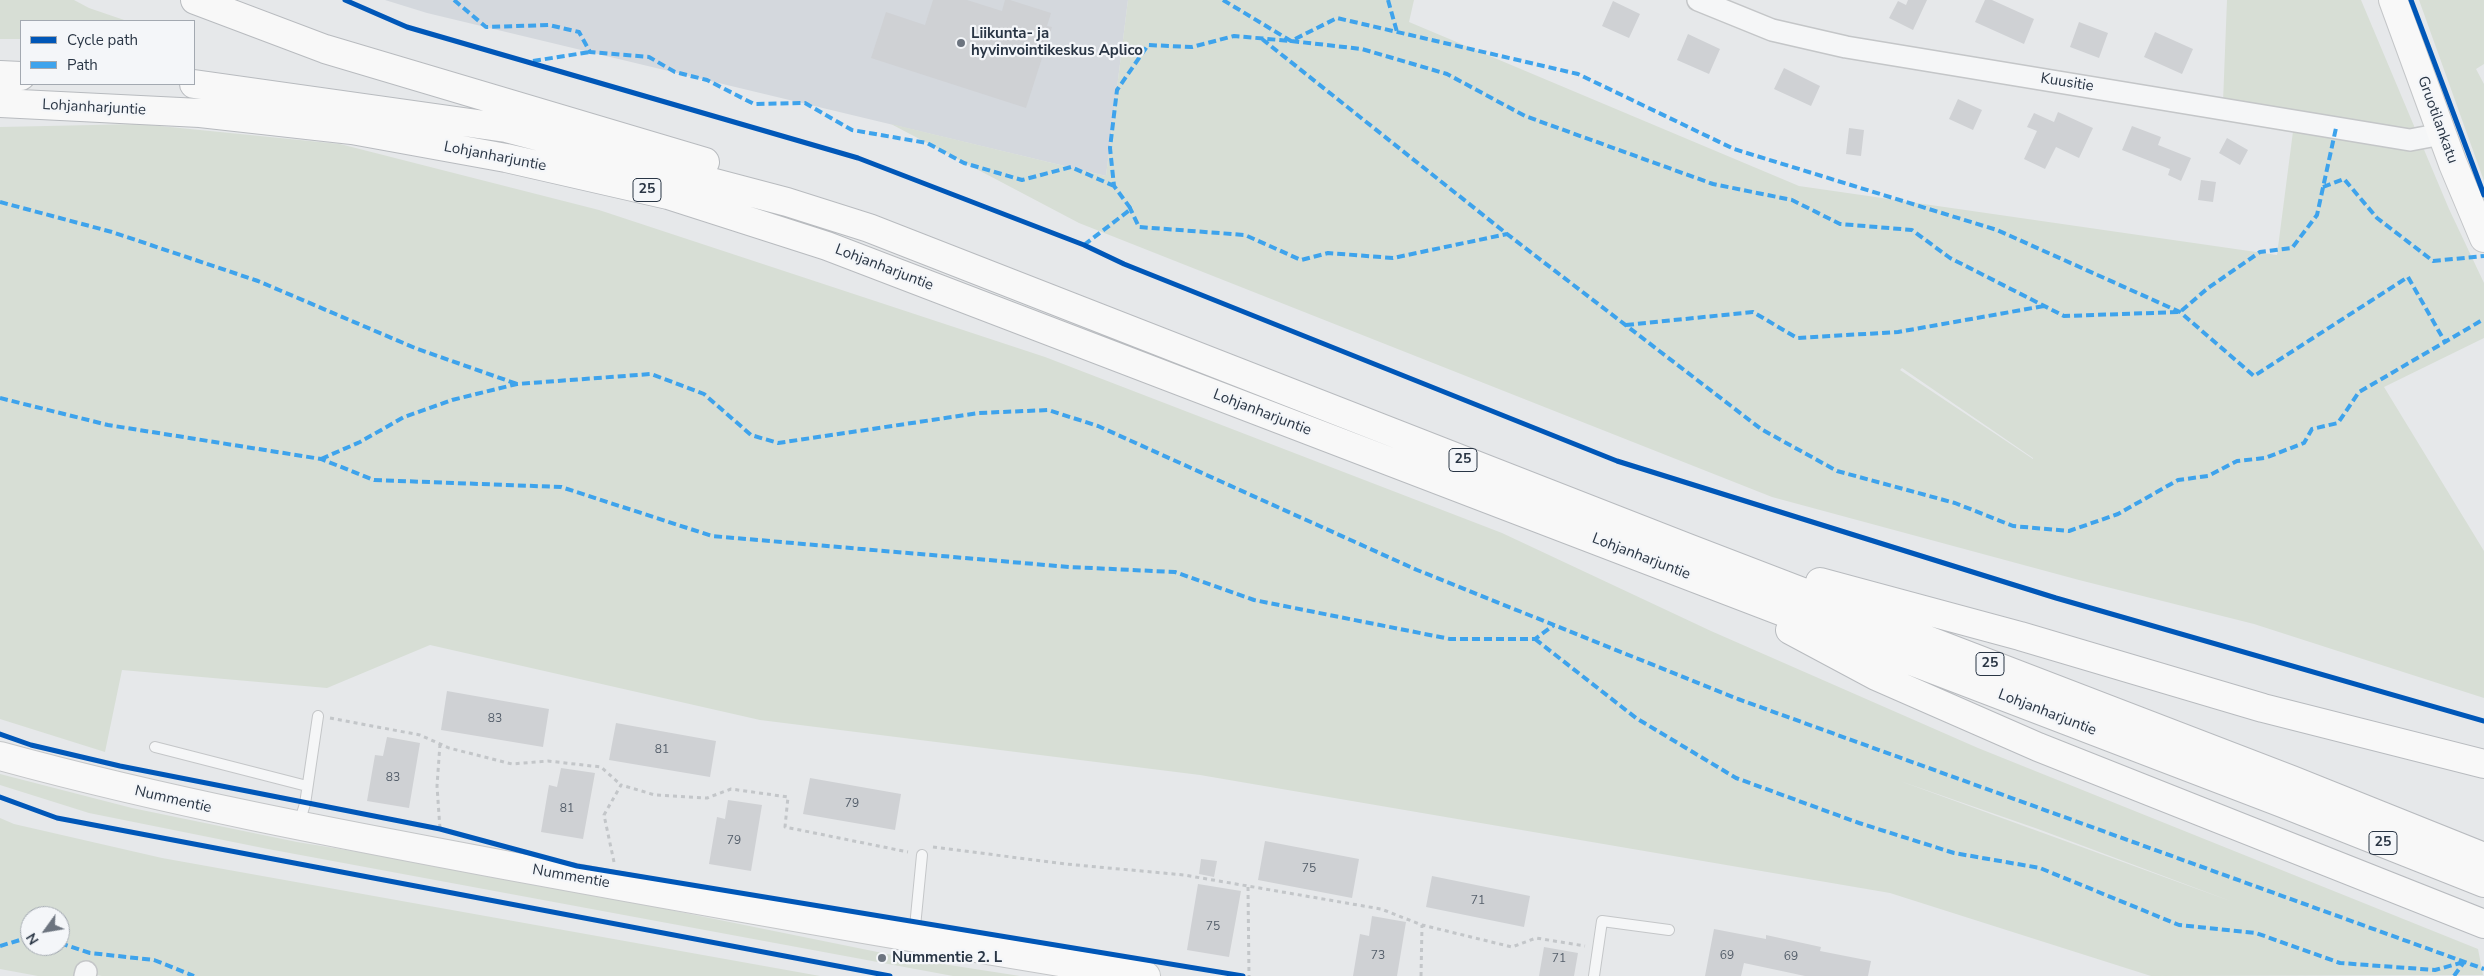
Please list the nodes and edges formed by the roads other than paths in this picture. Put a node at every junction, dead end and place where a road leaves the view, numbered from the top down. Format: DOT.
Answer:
graph roads {
  1 [pos="195,0"];
  2 [pos="1698,0"];
  3 [pos="2394,0"];
  4 [pos="0,75"];
  5 [pos="20,76"];
  6 [pos="195,84"];
  7 [pos="0,104"];
  8 [pos="2442,134"];
  9 [pos="787,202"];
  10 [pos="2484,238"];
  11 [pos="1685,561"];
  12 [pos="318,716"];
  13 [pos="155,747"];
  14 [pos="0,756"];
  15 [pos="2484,764"];
  16 [pos="307,786"];
  17 [pos="298,827"];
  18 [pos="922,855"];
  19 [pos="2484,857"];
  20 [pos="2484,883"];
  21 [pos="2484,924"];
  22 [pos="1669,930"];
  23 [pos="914,938"];
  24 [pos="1146,976"];
  25 [pos="1594,976"];
  1 -- 9 [label="main road"];
  2 -- 8 [label="street, Kuusitie"];
  3 -- 8 [label="main road, Gruotilankatu"];
  4 -- 5 [label="main road"];
  6 -- 9 [label="main road, Lohjanharjuntie / 25"];
  7 -- 11 [label="main road, Lohjanharjuntie / 25"];
  8 -- 10 [label="main road, Gruotilankatu"];
  9 -- 11 [label="main road, Lohjanharjuntie / 25"];
  11 -- 15 [label="main road"];
  11 -- 19 [label="main road, Lohjanharjuntie / 25"];
  11 -- 20 [label="main road, Lohjanharjuntie / 25"];
  11 -- 21 [label="main road"];
  12 -- 16 [label="lane"];
  13 -- 16 [label="lane"];
  14 -- 17 [label="main road, Nummentie"];
  16 -- 17 [label="lane"];
  17 -- 23 [label="main road, Nummentie"];
  18 -- 23 [label="lane"];
  22 -- 25 [label="lane"];
  23 -- 24 [label="main road, Nummentie"];
}
